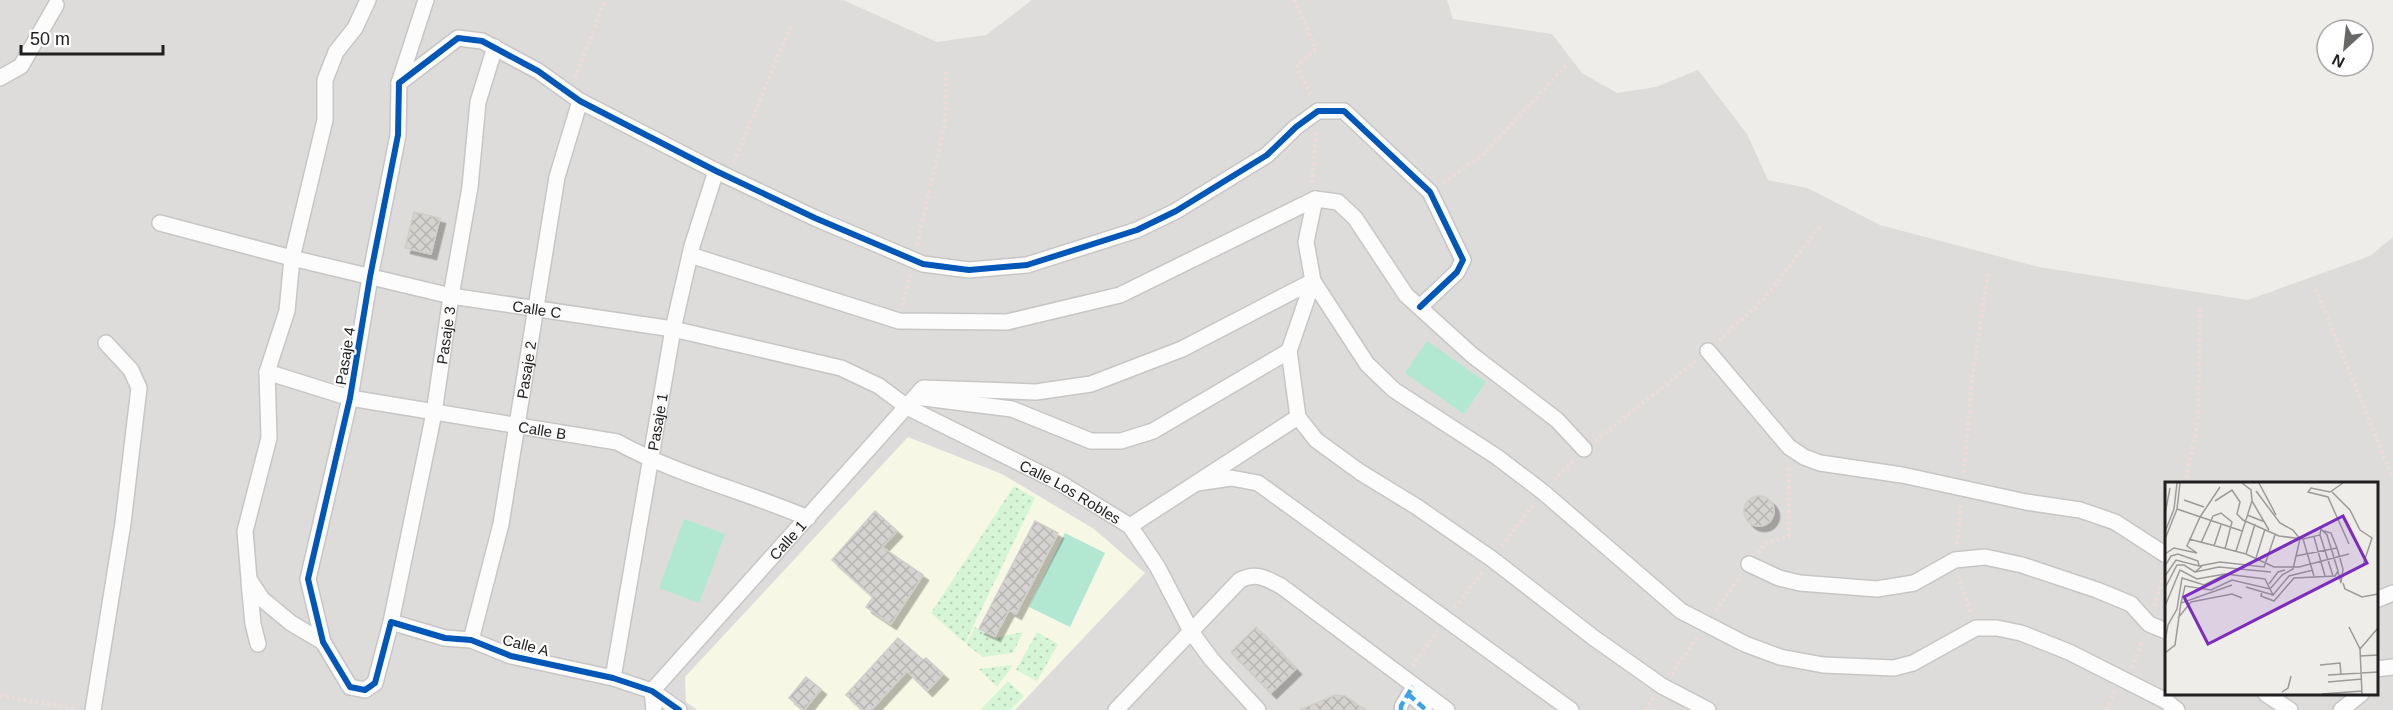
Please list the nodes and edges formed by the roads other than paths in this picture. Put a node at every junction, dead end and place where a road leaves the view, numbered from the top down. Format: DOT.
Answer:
graph roads {
  1 [pos="368,0"];
  2 [pos="426,0"];
  3 [pos="56,5"];
  4 [pos="495,47"];
  5 [pos="0,78"];
  6 [pos="399,83"];
  7 [pos="575,97"];
  8 [pos="722,174"];
  9 [pos="1315,199"];
  10 [pos="160,223"];
  11 [pos="690,255"];
  12 [pos="292,258"];
  13 [pos="370,277"];
  14 [pos="1313,281"];
  15 [pos="451,296"];
  16 [pos="1420,307"];
  17 [pos="536,309"];
  18 [pos="673,329"];
  19 [pos="106,343"];
  20 [pos="1289,351"];
  21 [pos="1708,351"];
  22 [pos="267,372"];
  23 [pos="915,397"];
  24 [pos="350,398"];
  25 [pos="435,413"];
  26 [pos="1298,417"];
  27 [pos="517,426"];
  28 [pos="1584,449"];
  29 [pos="651,460"];
  30 [pos="1197,483"];
  31 [pos="808,518"];
  32 [pos="1130,526"];
  33 [pos="2165,554"];
  34 [pos="1749,564"];
  35 [pos="249,579"];
  36 [pos="2393,593"];
  37 [pos="2378,599"];
  38 [pos="391,622"];
  39 [pos="2165,631"];
  40 [pos="1192,633"];
  41 [pos="471,639"];
  42 [pos="323,642"];
  43 [pos="258,644"];
  44 [pos="613,678"];
  45 [pos="1410,690"];
  46 [pos="652,691"];
  47 [pos="2269,695"];
  48 [pos="2359,695"];
  49 [pos="93,710"];
  50 [pos="654,710"];
  51 [pos="679,710"];
  52 [pos="1116,710"];
  53 [pos="1258,710"];
  54 [pos="1401,710"];
  55 [pos="1426,710"];
  56 [pos="1447,710"];
  57 [pos="1571,710"];
  58 [pos="1708,710"];
  59 [pos="2177,710"];
  60 [pos="2290,710"];
  61 [pos="2342,710"];
  1 -- 12 [label="street"];
  2 -- 6 [label="street, Pasaje 4"];
  3 -- 5 [label="street"];
  4 -- 6 [label="street"];
  4 -- 7 [label="street"];
  4 -- 15 [label="street, Pasaje 3"];
  6 -- 13 [label="street, Pasaje 4"];
  7 -- 8 [label="street"];
  7 -- 17 [label="street, Pasaje 2"];
  8 -- 11 [label="street, Pasaje 1"];
  8 -- 16 [label="street"];
  9 -- 11 [label="street"];
  9 -- 14 [label="street"];
  9 -- 16 [label="street"];
  10 -- 12 [label="street, Calle C"];
  11 -- 18 [label="street, Pasaje 1"];
  12 -- 13 [label="street, Calle C"];
  12 -- 22 [label="street"];
  13 -- 15 [label="street, Calle C"];
  13 -- 24 [label="street, Pasaje 4"];
  14 -- 20 [label="street"];
  14 -- 23 [label="street"];
  14 -- 59 [label="street"];
  15 -- 17 [label="street, Calle C"];
  15 -- 25 [label="street, Pasaje 3"];
  16 -- 28 [label="street"];
  17 -- 18 [label="street, Calle C"];
  17 -- 27 [label="street, Pasaje 2"];
  18 -- 23 [label="street, Calle C"];
  18 -- 29 [label="street, Pasaje 1"];
  19 -- 49 [label="street"];
  20 -- 23 [label="street"];
  20 -- 26 [label="street"];
  21 -- 33 [label="street"];
  22 -- 24 [label="street, Calle B"];
  22 -- 35 [label="street"];
  23 -- 31 [label="street, Calle 1"];
  23 -- 32 [label="street, Calle Los Robles"];
  24 -- 25 [label="street, Calle B"];
  24 -- 42 [label="street, Pasaje 4"];
  25 -- 27 [label="street, Calle B"];
  25 -- 38 [label="street, Pasaje 3"];
  26 -- 30 [label="street"];
  26 -- 58 [label="street"];
  27 -- 29 [label="street, Calle B"];
  27 -- 41 [label="street, Pasaje 2"];
  29 -- 31 [label="street, Calle B"];
  29 -- 44 [label="street, Pasaje 1"];
  30 -- 32 [label="street"];
  30 -- 57 [label="street"];
  31 -- 46 [label="street, Calle 1"];
  32 -- 40 [label="street, Calle Los Robles"];
  34 -- 39 [label="street"];
  35 -- 42 [label="street"];
  35 -- 43 [label="street"];
  36 -- 37 [label="street"];
  38 -- 41 [label="street, Calle A"];
  38 -- 42 [label="street"];
  40 -- 45 [label="street"];
  40 -- 52 [label="street"];
  40 -- 53 [label="street, Calle Los Robles"];
  41 -- 44 [label="street, Calle A"];
  44 -- 46 [label="street, Calle A"];
  45 -- 54 [label="street"];
  45 -- 55 [label="street"];
  45 -- 56 [label="street"];
  46 -- 50 [label="street"];
  46 -- 51 [label="street, Calle A"];
  47 -- 60 [label="street"];
  48 -- 61 [label="street"];
}
